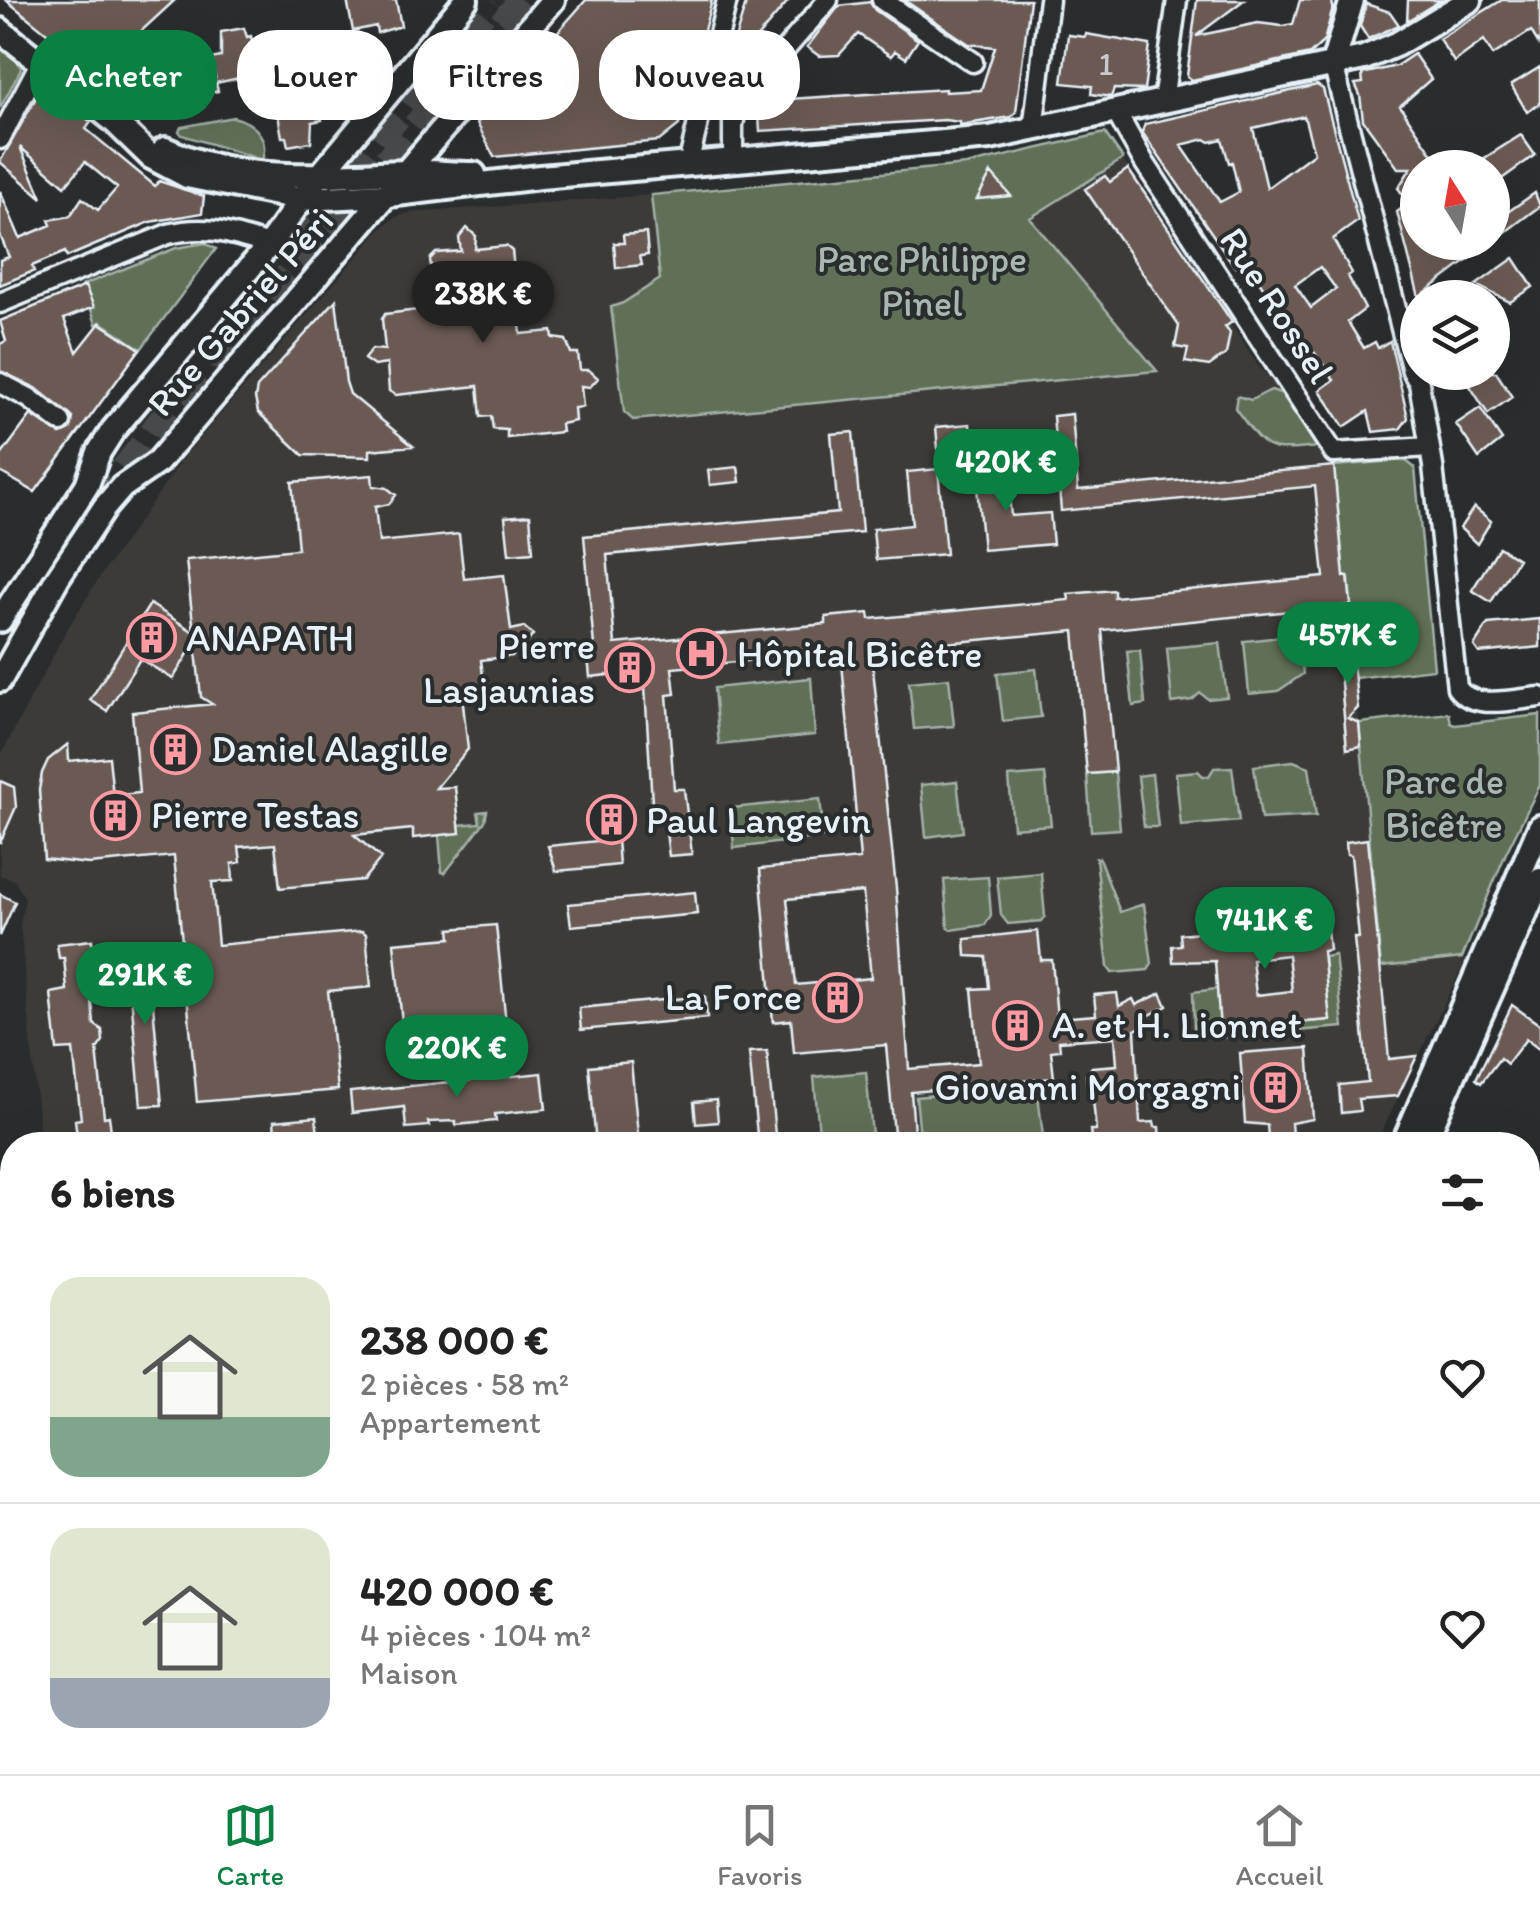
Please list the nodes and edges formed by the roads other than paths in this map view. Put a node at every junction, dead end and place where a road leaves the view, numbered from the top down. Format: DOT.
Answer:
graph roads {
  1 [pos="466,0"];
  2 [pos="553,0"];
  3 [pos="727,0"];
  4 [pos="828,0"];
  5 [pos="882,0"];
  6 [pos="1049,0"];
  7 [pos="1177,0"];
  8 [pos="1352,0"];
  9 [pos="1470,0"];
  10 [pos="0,30"];
  11 [pos="30,53"];
  12 [pos="973,62"];
  13 [pos="1333,64"];
  14 [pos="30,82"];
  15 [pos="1164,102"];
  16 [pos="1116,112"];
  17 [pos="114,121"];
  18 [pos="1033,129"];
  19 [pos="0,139"];
  20 [pos="733,160"];
  21 [pos="688,165"];
  22 [pos="408,172"];
  23 [pos="318,177"];
  24 [pos="540,177"];
  25 [pos="388,195"];
  26 [pos="302,198"];
  27 [pos="269,245"];
  28 [pos="0,303"];
  29 [pos="0,383"];
  30 [pos="61,422"];
  31 [pos="1429,448"];
  32 [pos="0,620"];
  33 [pos="0,680"];
  34 [pos="1540,696"];
  35 [pos="1537,838"];
  36 [pos="1540,880"];
  37 [pos="1409,1132"];
  38 [pos="1429,1132"];
  1 -- 23 [label="main road, Rue Gabriel Péri"];
  2 -- 22 [label="main road, Rue Gabriel Péri"];
  3 -- 21 [label="street"];
  4 -- 20 [label="street"];
  5 -- 12 [label="street"];
  6 -- 18 [label="street"];
  7 -- 15 [label="street"];
  8 -- 13 [label="main road"];
  9 -- 13 [label="main road"];
  10 -- 11 [label="main road"];
  13 -- 15 [label="main road"];
  13 -- 31 [label="street"];
  14 -- 19 [label="street"];
  15 -- 16 [label="main road"];
  16 -- 18 [label="main road"];
  16 -- 31 [label="street, Rue Rossel"];
  17 -- 23 [label="main road"];
  17 -- 26 [label="main road"];
  18 -- 20 [label="main road"];
  20 -- 21 [label="main road"];
  21 -- 24 [label="main road"];
  22 -- 23 [label="main road"];
  22 -- 24 [label="main road"];
  22 -- 25 [label="main road, Rue Gabriel Péri"];
  23 -- 26 [label="main road, Rue Gabriel Péri"];
  24 -- 25 [label="main road"];
  25 -- 26 [label="main road"];
  25 -- 33 [label="main road, Rue Gabriel Péri"];
  26 -- 27 [label="main road, Rue Gabriel Péri"];
  27 -- 28 [label="street"];
  27 -- 32 [label="main road, Rue Gabriel Péri"];
  29 -- 30 [label="street"];
  31 -- 34 [label="street"];
  35 -- 37 [label="main road"];
  36 -- 38 [label="main road"];
}
